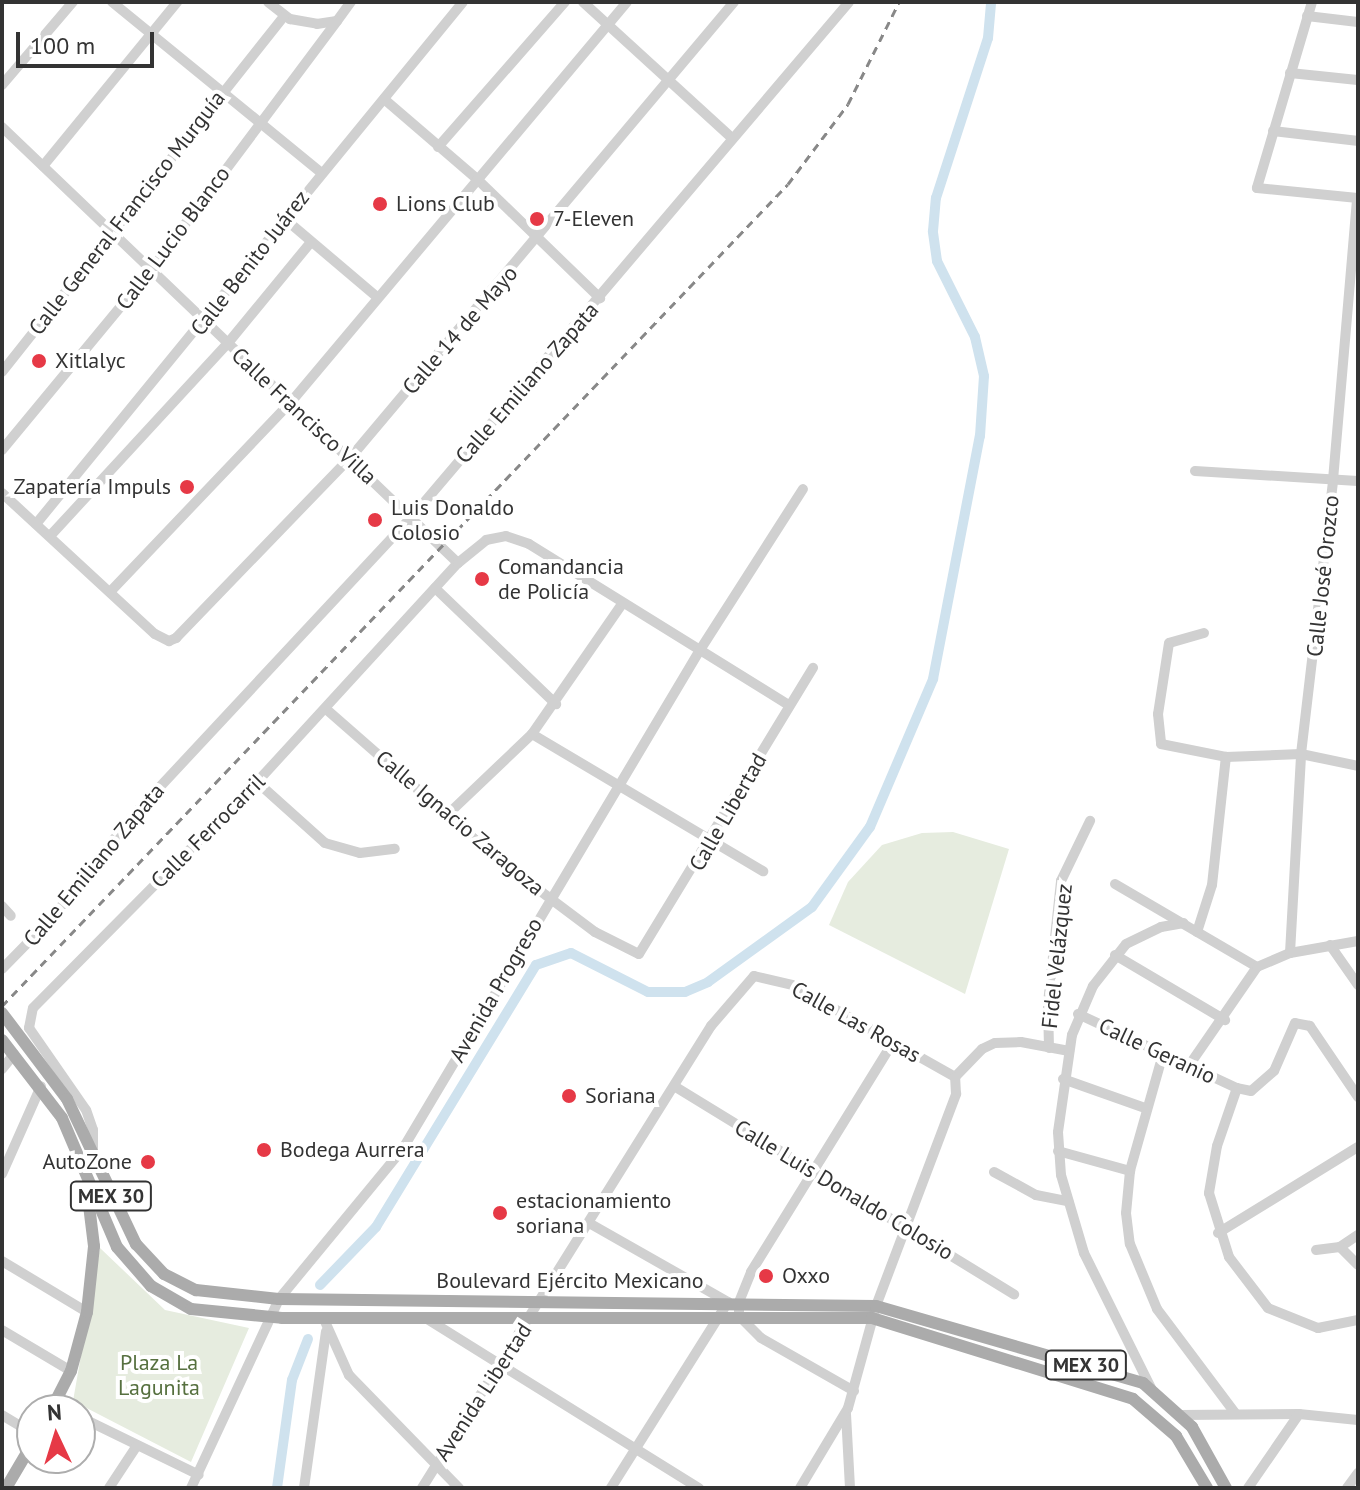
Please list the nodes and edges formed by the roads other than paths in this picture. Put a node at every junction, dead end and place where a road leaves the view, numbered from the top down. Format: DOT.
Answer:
graph roads {
  1 [pos="73,2"];
  2 [pos="112,2"];
  3 [pos="177,2"];
  4 [pos="268,2"];
  5 [pos="351,2"];
  6 [pos="463,2"];
  7 [pos="565,2"];
  8 [pos="583,2"];
  9 [pos="627,2"];
  10 [pos="734,2"];
  11 [pos="849,2"];
  12 [pos="1312,2"];
  13 [pos="1307,16"];
  14 [pos="283,17"];
  15 [pos="337,21"];
  16 [pos="1358,22"];
  17 [pos="607,25"];
  18 [pos="151,34"];
  19 [pos="1290,73"];
  20 [pos="666,80"];
  21 [pos="1358,80"];
  22 [pos="2,85"];
  23 [pos="221,93"];
  24 [pos="384,99"];
  25 [pos="260,124"];
  26 [pos="2,127"];
  27 [pos="1273,131"];
  28 [pos="732,138"];
  29 [pos="1358,141"];
  30 [pos="438,147"];
  31 [pos="43,166"];
  32 [pos="322,173"];
  33 [pos="476,178"];
  34 [pos="1358,198"];
  35 [pos="285,219"];
  36 [pos="109,232"];
  37 [pos="538,238"];
  38 [pos="310,243"];
  39 [pos="150,271"];
  40 [pos="377,297"];
  41 [pos="600,298"];
  42 [pos="206,321"];
  43 [pos="224,339"];
  44 [pos="2,372"];
  45 [pos="291,402"];
  46 [pos="2,450"];
  47 [pos="351,457"];
  48 [pos="1195,471"];
  49 [pos="1333,480"];
  50 [pos="1358,481"];
  51 [pos="803,489"];
  52 [pos="2,493"];
  53 [pos="410,519"];
  54 [pos="36,524"];
  55 [pos="50,536"];
  56 [pos="458,563"];
  57 [pos="435,588"];
  58 [pos="110,592"];
  59 [pos="622,604"];
  60 [pos="1204,633"];
  61 [pos="700,650"];
  62 [pos="813,668"];
  63 [pos="556,704"];
  64 [pos="789,705"];
  65 [pos="326,709"];
  66 [pos="532,734"];
  67 [pos="1301,754"];
  68 [pos="1226,757"];
  69 [pos="1358,766"];
  70 [pos="257,782"];
  71 [pos="618,787"];
  72 [pos="446,816"];
  73 [pos="1090,821"];
  74 [pos="712,840"];
  75 [pos="395,849"];
  76 [pos="763,871"];
  77 [pos="1115,884"];
  78 [pos="550,897"];
  79 [pos="2,906"];
  80 [pos="11,916"];
  81 [pos="1184,923"];
  82 [pos="1197,932"];
  83 [pos="1358,941"];
  84 [pos="1330,945"];
  85 [pos="1290,953"];
  86 [pos="639,954"];
  87 [pos="1115,955"];
  88 [pos="1257,967"];
  89 [pos="2,969"];
  90 [pos="754,976"];
  91 [pos="1358,985"];
  92 [pos="2,1013"];
  93 [pos="1078,1014"];
  94 [pos="1225,1020"];
  95 [pos="2,1040"];
  96 [pos="893,1042"];
  97 [pos="1049,1048"];
  98 [pos="1069,1051"];
  99 [pos="14,1054"];
  100 [pos="1163,1054"];
  101 [pos="1188,1067"];
  102 [pos="2,1069"];
  103 [pos="955,1077"];
  104 [pos="1063,1079"];
  105 [pos="41,1086"];
  106 [pos="674,1086"];
  107 [pos="1237,1088"];
  108 [pos="1358,1097"];
  109 [pos="1145,1108"];
  110 [pos="1358,1147"];
  111 [pos="1058,1151"];
  112 [pos="86,1153"];
  113 [pos="812,1170"];
  114 [pos="1130,1171"];
  115 [pos="994,1172"];
  116 [pos="2,1174"];
  117 [pos="1068,1201"];
  118 [pos="589,1223"];
  119 [pos="907,1227"];
  120 [pos="1218,1233"];
  121 [pos="1358,1235"];
  122 [pos="1340,1247"];
  123 [pos="1316,1250"];
  124 [pos="2,1261"];
  125 [pos="1358,1265"];
  126 [pos="1014,1294"];
  127 [pos="282,1299"];
  128 [pos="541,1301"];
  129 [pos="734,1302"];
  130 [pos="87,1312"];
  131 [pos="874,1312"];
  132 [pos="422,1316"];
  133 [pos="531,1316"];
  134 [pos="739,1316"];
  135 [pos="320,1317"];
  136 [pos="719,1317"];
  137 [pos="276,1318"];
  138 [pos="1358,1320"];
  139 [pos="2,1330"];
  140 [pos="326,1330"];
  141 [pos="501,1365"];
  142 [pos="71,1371"];
  143 [pos="1153,1390"];
  144 [pos="854,1391"];
  145 [pos="59,1394"];
  146 [pos="1235,1413"];
  147 [pos="846,1414"];
  148 [pos="1299,1414"];
  149 [pos="1180,1415"];
  150 [pos="1358,1420"];
  151 [pos="96,1426"];
  152 [pos="136,1447"];
  153 [pos="635,1450"];
  154 [pos="437,1463"];
  155 [pos="1358,1473"];
  156 [pos="199,1475"];
  157 [pos="109,1488"];
  158 [pos="191,1488"];
  159 [pos="304,1488"];
  160 [pos="422,1488"];
  161 [pos="459,1488"];
  162 [pos="611,1488"];
  163 [pos="699,1488"];
  164 [pos="800,1488"];
  165 [pos="850,1488"];
  166 [pos="1207,1488"];
  167 [pos="1226,1488"];
  168 [pos="1248,1488"];
  169 [pos="1347,1488"];
  1 -- 22 [label="street"];
  2 -- 18 [label="street"];
  3 -- 18 [label="street"];
  4 -- 14 [label="street"];
  5 -- 15 [label="street, Calle Lucio Blanco"];
  6 -- 24 [label="street, Calle Benito Juárez"];
  7 -- 30 [label="street"];
  8 -- 17 [label="street"];
  9 -- 17 [label="street"];
  10 -- 20 [label="street, Calle 14 de Mayo"];
  11 -- 28 [label="street, Calle Emiliano Zapata"];
  12 -- 13 [label="street"];
  13 -- 16 [label="street"];
  13 -- 19 [label="street"];
  14 -- 15 [label="street"];
  14 -- 23 [label="street, Calle General Francisco Murguía"];
  15 -- 25 [label="street, Calle Lucio Blanco"];
  17 -- 20 [label="street"];
  17 -- 33 [label="street"];
  18 -- 23 [label="street"];
  18 -- 31 [label="street"];
  19 -- 21 [label="street"];
  19 -- 27 [label="street"];
  20 -- 28 [label="street"];
  20 -- 37 [label="street, Calle 14 de Mayo"];
  23 -- 25 [label="street"];
  23 -- 36 [label="street, Calle General Francisco Murguía"];
  24 -- 30 [label="street"];
  24 -- 32 [label="street, Calle Benito Juárez"];
  25 -- 32 [label="street"];
  25 -- 39 [label="street, Calle Lucio Blanco"];
  26 -- 31 [label="street, Calle Francisco Villa"];
  27 -- 29 [label="street"];
  27 -- 34 [label="street"];
  28 -- 41 [label="street, Calle Emiliano Zapata"];
  30 -- 33 [label="street"];
  31 -- 36 [label="street, Calle Francisco Villa"];
  32 -- 35 [label="street, Calle Benito Juárez"];
  33 -- 37 [label="street"];
  33 -- 40 [label="street"];
  34 -- 49 [label="street, Calle José Orozco"];
  35 -- 38 [label="street"];
  35 -- 42 [label="street, Calle Benito Juárez"];
  36 -- 39 [label="street, Calle Francisco Villa"];
  36 -- 44 [label="street, Calle General Francisco Murguía"];
  37 -- 41 [label="street"];
  37 -- 47 [label="street, Calle 14 de Mayo"];
  38 -- 40 [label="street"];
  38 -- 43 [label="street, Calle Benito Juárez"];
  39 -- 42 [label="street, Calle Francisco Villa"];
  39 -- 46 [label="street, Calle Lucio Blanco"];
  40 -- 45 [label="street"];
  41 -- 53 [label="street, Calle Emiliano Zapata"];
  42 -- 43 [label="street, Calle Francisco Villa"];
  42 -- 54 [label="street, Calle Benito Juárez"];
  43 -- 45 [label="street, Calle Francisco Villa"];
  43 -- 55 [label="street, Calle Benito Juárez"];
  45 -- 47 [label="street, Calle Francisco Villa"];
  45 -- 58 [label="street"];
  47 -- 53 [label="street, Calle Francisco Villa"];
  47 -- 58 [label="street, Calle 14 de Mayo"];
  48 -- 49 [label="street"];
  49 -- 50 [label="street"];
  49 -- 67 [label="street, Calle José Orozco"];
  51 -- 61 [label="street, Avenida Progreso"];
  52 -- 54 [label="street"];
  53 -- 56 [label="street, Calle Francisco Villa"];
  53 -- 89 [label="street, Calle Emiliano Zapata"];
  54 -- 55 [label="street"];
  55 -- 58 [label="street"];
  56 -- 57 [label="street, Calle Ferrocarril"];
  56 -- 59 [label="street, Calle Ferrocarril"];
  57 -- 63 [label="street"];
  57 -- 65 [label="street, Calle Ferrocarril"];
  59 -- 61 [label="street"];
  59 -- 63 [label="street"];
  60 -- 68 [label="street"];
  61 -- 64 [label="street"];
  61 -- 71 [label="street, Avenida Progreso"];
  62 -- 64 [label="street, Calle Libertad"];
  63 -- 66 [label="street"];
  64 -- 74 [label="street, Calle Libertad"];
  65 -- 70 [label="street, Calle Ferrocarril"];
  65 -- 72 [label="street, Calle Ignacio Zaragoza"];
  66 -- 71 [label="street"];
  66 -- 72 [label="street"];
  67 -- 68 [label="street"];
  67 -- 69 [label="street"];
  67 -- 85 [label="street, Calle José Orozco"];
  68 -- 82 [label="street"];
  70 -- 75 [label="street"];
  70 -- 112 [label="street, Calle Ferrocarril"];
  71 -- 74 [label="street"];
  71 -- 78 [label="street, Avenida Progreso"];
  72 -- 78 [label="street, Calle Ignacio Zaragoza"];
  73 -- 97 [label="street, Fidel Velázquez"];
  74 -- 76 [label="street"];
  74 -- 86 [label="street, Calle Libertad"];
  77 -- 81 [label="street"];
  78 -- 86 [label="street, Calle Ignacio Zaragoza"];
  78 -- 127 [label="street, Avenida Progreso"];
  79 -- 80 [label="street"];
  81 -- 82 [label="street"];
  81 -- 87 [label="street"];
  82 -- 88 [label="street"];
  83 -- 84 [label="street"];
  84 -- 85 [label="street"];
  84 -- 91 [label="street"];
  85 -- 88 [label="street"];
  87 -- 93 [label="street"];
  87 -- 94 [label="street"];
  88 -- 94 [label="street"];
  90 -- 96 [label="street, Calle Las Rosas"];
  90 -- 106 [label="street, Avenida Libertad"];
  92 -- 112 [label="main road, Boulevard Ejército Mexicano / MEX 30"];
  93 -- 98 [label="street"];
  93 -- 100 [label="street, Calle Geranio"];
  94 -- 101 [label="street"];
  95 -- 99 [label="main road, Boulevard Ejército Mexicano / MEX 30"];
  96 -- 103 [label="street, Calle Las Rosas"];
  96 -- 113 [label="street"];
  97 -- 98 [label="street"];
  97 -- 103 [label="street"];
  98 -- 104 [label="street"];
  99 -- 102 [label="street"];
  99 -- 105 [label="main road, Boulevard Ejército Mexicano / MEX 30"];
  100 -- 101 [label="street, Calle Geranio"];
  100 -- 109 [label="street"];
  101 -- 107 [label="street, Calle Geranio"];
  103 -- 119 [label="street"];
  104 -- 109 [label="street"];
  104 -- 111 [label="street"];
  105 -- 112 [label="main road, Boulevard Ejército Mexicano / MEX 30"];
  105 -- 116 [label="street"];
  106 -- 113 [label="street, Calle Luis Donaldo Colosio"];
  106 -- 118 [label="street, Avenida Libertad"];
  107 -- 108 [label="street"];
  107 -- 120 [label="street"];
  109 -- 114 [label="street"];
  110 -- 120 [label="street"];
  111 -- 114 [label="street"];
  111 -- 117 [label="street"];
  112 -- 127 [label="main road, Boulevard Ejército Mexicano / MEX 30"];
  112 -- 130 [label="main road"];
  112 -- 137 [label="main road, Boulevard Ejército Mexicano / MEX 30"];
  113 -- 119 [label="street, Calle Luis Donaldo Colosio"];
  113 -- 129 [label="street"];
  114 -- 146 [label="street"];
  115 -- 117 [label="street"];
  117 -- 143 [label="street"];
  118 -- 128 [label="street, Avenida Libertad"];
  118 -- 129 [label="street"];
  119 -- 126 [label="street, Calle Luis Donaldo Colosio"];
  119 -- 131 [label="street"];
  120 -- 138 [label="street"];
  121 -- 122 [label="street"];
  122 -- 123 [label="street"];
  122 -- 125 [label="street"];
  124 -- 130 [label="street"];
  127 -- 128 [label="main road, Boulevard Ejército Mexicano / MEX 30"];
  127 -- 137 [label="street, Avenida Progreso"];
  128 -- 129 [label="main road, Boulevard Ejército Mexicano / MEX 30"];
  128 -- 133 [label="street, Avenida Libertad"];
  129 -- 131 [label="main road, Boulevard Ejército Mexicano / MEX 30"];
  129 -- 134 [label="street"];
  129 -- 136 [label="street"];
  130 -- 142 [label="main road"];
  131 -- 134 [label="main road, Boulevard Ejército Mexicano / MEX 30"];
  131 -- 143 [label="main road, Boulevard Ejército Mexicano / MEX 30"];
  131 -- 144 [label="street"];
  131 -- 166 [label="main road, Boulevard Ejército Mexicano / MEX 30"];
  132 -- 133 [label="main road, Boulevard Ejército Mexicano / MEX 30"];
  132 -- 135 [label="main road, Boulevard Ejército Mexicano / MEX 30"];
  132 -- 141 [label="street"];
  133 -- 136 [label="main road, Boulevard Ejército Mexicano / MEX 30"];
  133 -- 141 [label="street, Avenida Libertad"];
  134 -- 136 [label="main road, Boulevard Ejército Mexicano / MEX 30"];
  134 -- 144 [label="street"];
  135 -- 137 [label="main road, Boulevard Ejército Mexicano / MEX 30"];
  135 -- 140 [label="street"];
  136 -- 153 [label="street"];
  137 -- 156 [label="street, Avenida Progreso"];
  139 -- 142 [label="street"];
  140 -- 154 [label="street"];
  140 -- 159 [label="street"];
  141 -- 153 [label="street"];
  141 -- 154 [label="street, Avenida Libertad"];
  142 -- 145 [label="main road"];
  143 -- 149 [label="main road, Boulevard Ejército Mexicano / MEX 30"];
  144 -- 147 [label="street"];
  146 -- 148 [label="street"];
  146 -- 149 [label="street"];
  147 -- 164 [label="street"];
  147 -- 165 [label="street"];
  148 -- 150 [label="street"];
  148 -- 168 [label="street"];
  149 -- 167 [label="main road, Boulevard Ejército Mexicano / MEX 30"];
  151 -- 152 [label="street"];
  152 -- 156 [label="street"];
  152 -- 157 [label="street"];
  153 -- 162 [label="street"];
  153 -- 163 [label="street"];
  154 -- 160 [label="street, Avenida Libertad"];
  154 -- 161 [label="street"];
  155 -- 169 [label="street"];
  156 -- 158 [label="street, Avenida Progreso"];
}
